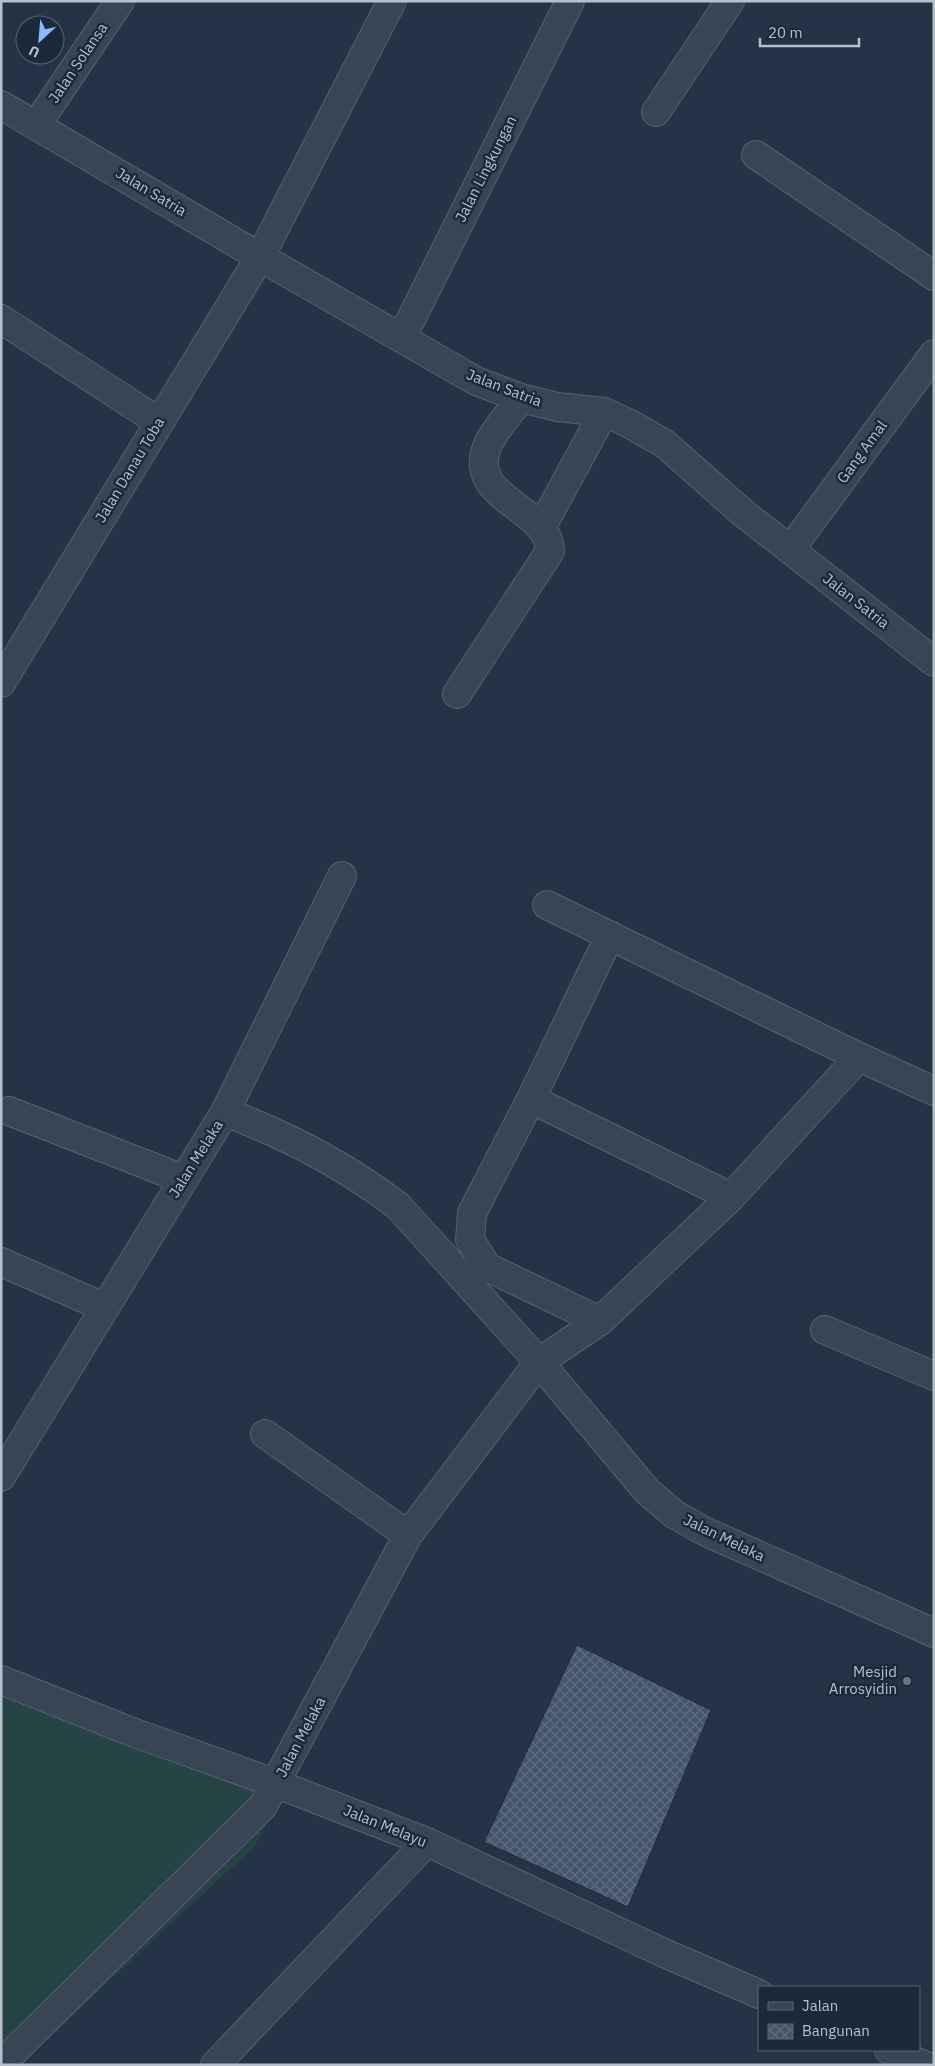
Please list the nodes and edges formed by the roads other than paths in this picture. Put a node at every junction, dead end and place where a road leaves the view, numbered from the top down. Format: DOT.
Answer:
graph roads {
  1 [pos="120,1"];
  2 [pos="392,1"];
  3 [pos="570,1"];
  4 [pos="730,1"];
  5 [pos="1,105"];
  6 [pos="656,112"];
  7 [pos="37,124"];
  8 [pos="756,155"];
  9 [pos="260,257"];
  10 [pos="934,276"];
  11 [pos="1,319"];
  12 [pos="402,337"];
  13 [pos="934,354"];
  14 [pos="520,398"];
  15 [pos="604,412"];
  16 [pos="159,422"];
  17 [pos="541,528"];
  18 [pos="790,550"];
  19 [pos="934,662"];
  20 [pos="1,684"];
  21 [pos="457,694"];
  22 [pos="342,876"];
  23 [pos="547,905"];
  24 [pos="610,935"];
  25 [pos="859,1057"];
  26 [pos="934,1090"];
  27 [pos="531,1099"];
  28 [pos="9,1111"];
  29 [pos="225,1112"];
  30 [pos="183,1179"];
  31 [pos="731,1197"];
  32 [pos="1,1262"];
  33 [pos="104,1308"];
  34 [pos="600,1321"];
  35 [pos="825,1330"];
  36 [pos="539,1362"];
  37 [pos="934,1376"];
  38 [pos="265,1434"];
  39 [pos="1,1477"];
  40 [pos="408,1535"];
  41 [pos="934,1633"];
  42 [pos="1,1680"];
  43 [pos="277,1784"];
  44 [pos="426,1842"];
  45 [pos="758,1994"];
  46 [pos="891,2051"];
  47 [pos="1,2064"];
  48 [pos="215,2065"];
  49 [pos="924,2065"];
  1 -- 7 [label="street, Jalan Solansa"];
  2 -- 9 [label="street"];
  3 -- 12 [label="street, Jalan Lingkungan"];
  4 -- 6 [label="street"];
  5 -- 7 [label="street, Jalan Satria"];
  7 -- 9 [label="street, Jalan Satria"];
  8 -- 10 [label="street"];
  9 -- 12 [label="street, Jalan Satria"];
  9 -- 16 [label="street, Jalan Danau Toba"];
  11 -- 16 [label="street"];
  12 -- 14 [label="street, Jalan Satria"];
  13 -- 18 [label="street, Gang Amal"];
  14 -- 15 [label="street, Jalan Satria"];
  14 -- 17 [label="street"];
  15 -- 17 [label="street"];
  15 -- 18 [label="street, Jalan Satria"];
  16 -- 20 [label="street, Jalan Danau Toba"];
  17 -- 21 [label="street"];
  18 -- 19 [label="street, Jalan Satria"];
  22 -- 29 [label="street"];
  23 -- 24 [label="street"];
  24 -- 25 [label="street"];
  24 -- 27 [label="street"];
  25 -- 26 [label="street"];
  25 -- 31 [label="street"];
  27 -- 31 [label="street"];
  27 -- 34 [label="street"];
  28 -- 30 [label="street"];
  29 -- 30 [label="street, Jalan Melaka"];
  29 -- 36 [label="street, Jalan Melaka"];
  30 -- 33 [label="street, Jalan Melaka"];
  31 -- 34 [label="street"];
  32 -- 33 [label="street"];
  33 -- 39 [label="street, Jalan Melaka"];
  34 -- 36 [label="street"];
  35 -- 37 [label="street"];
  36 -- 40 [label="street, Jalan Melaka"];
  36 -- 41 [label="street, Jalan Melaka"];
  38 -- 40 [label="street"];
  40 -- 43 [label="street, Jalan Melaka"];
  42 -- 43 [label="street, Jalan Melayu"];
  43 -- 44 [label="street, Jalan Melayu"];
  43 -- 47 [label="street, Jalan Melaka"];
  44 -- 45 [label="street, Jalan Melayu"];
  44 -- 48 [label="street"];
  46 -- 49 [label="street"];
}
